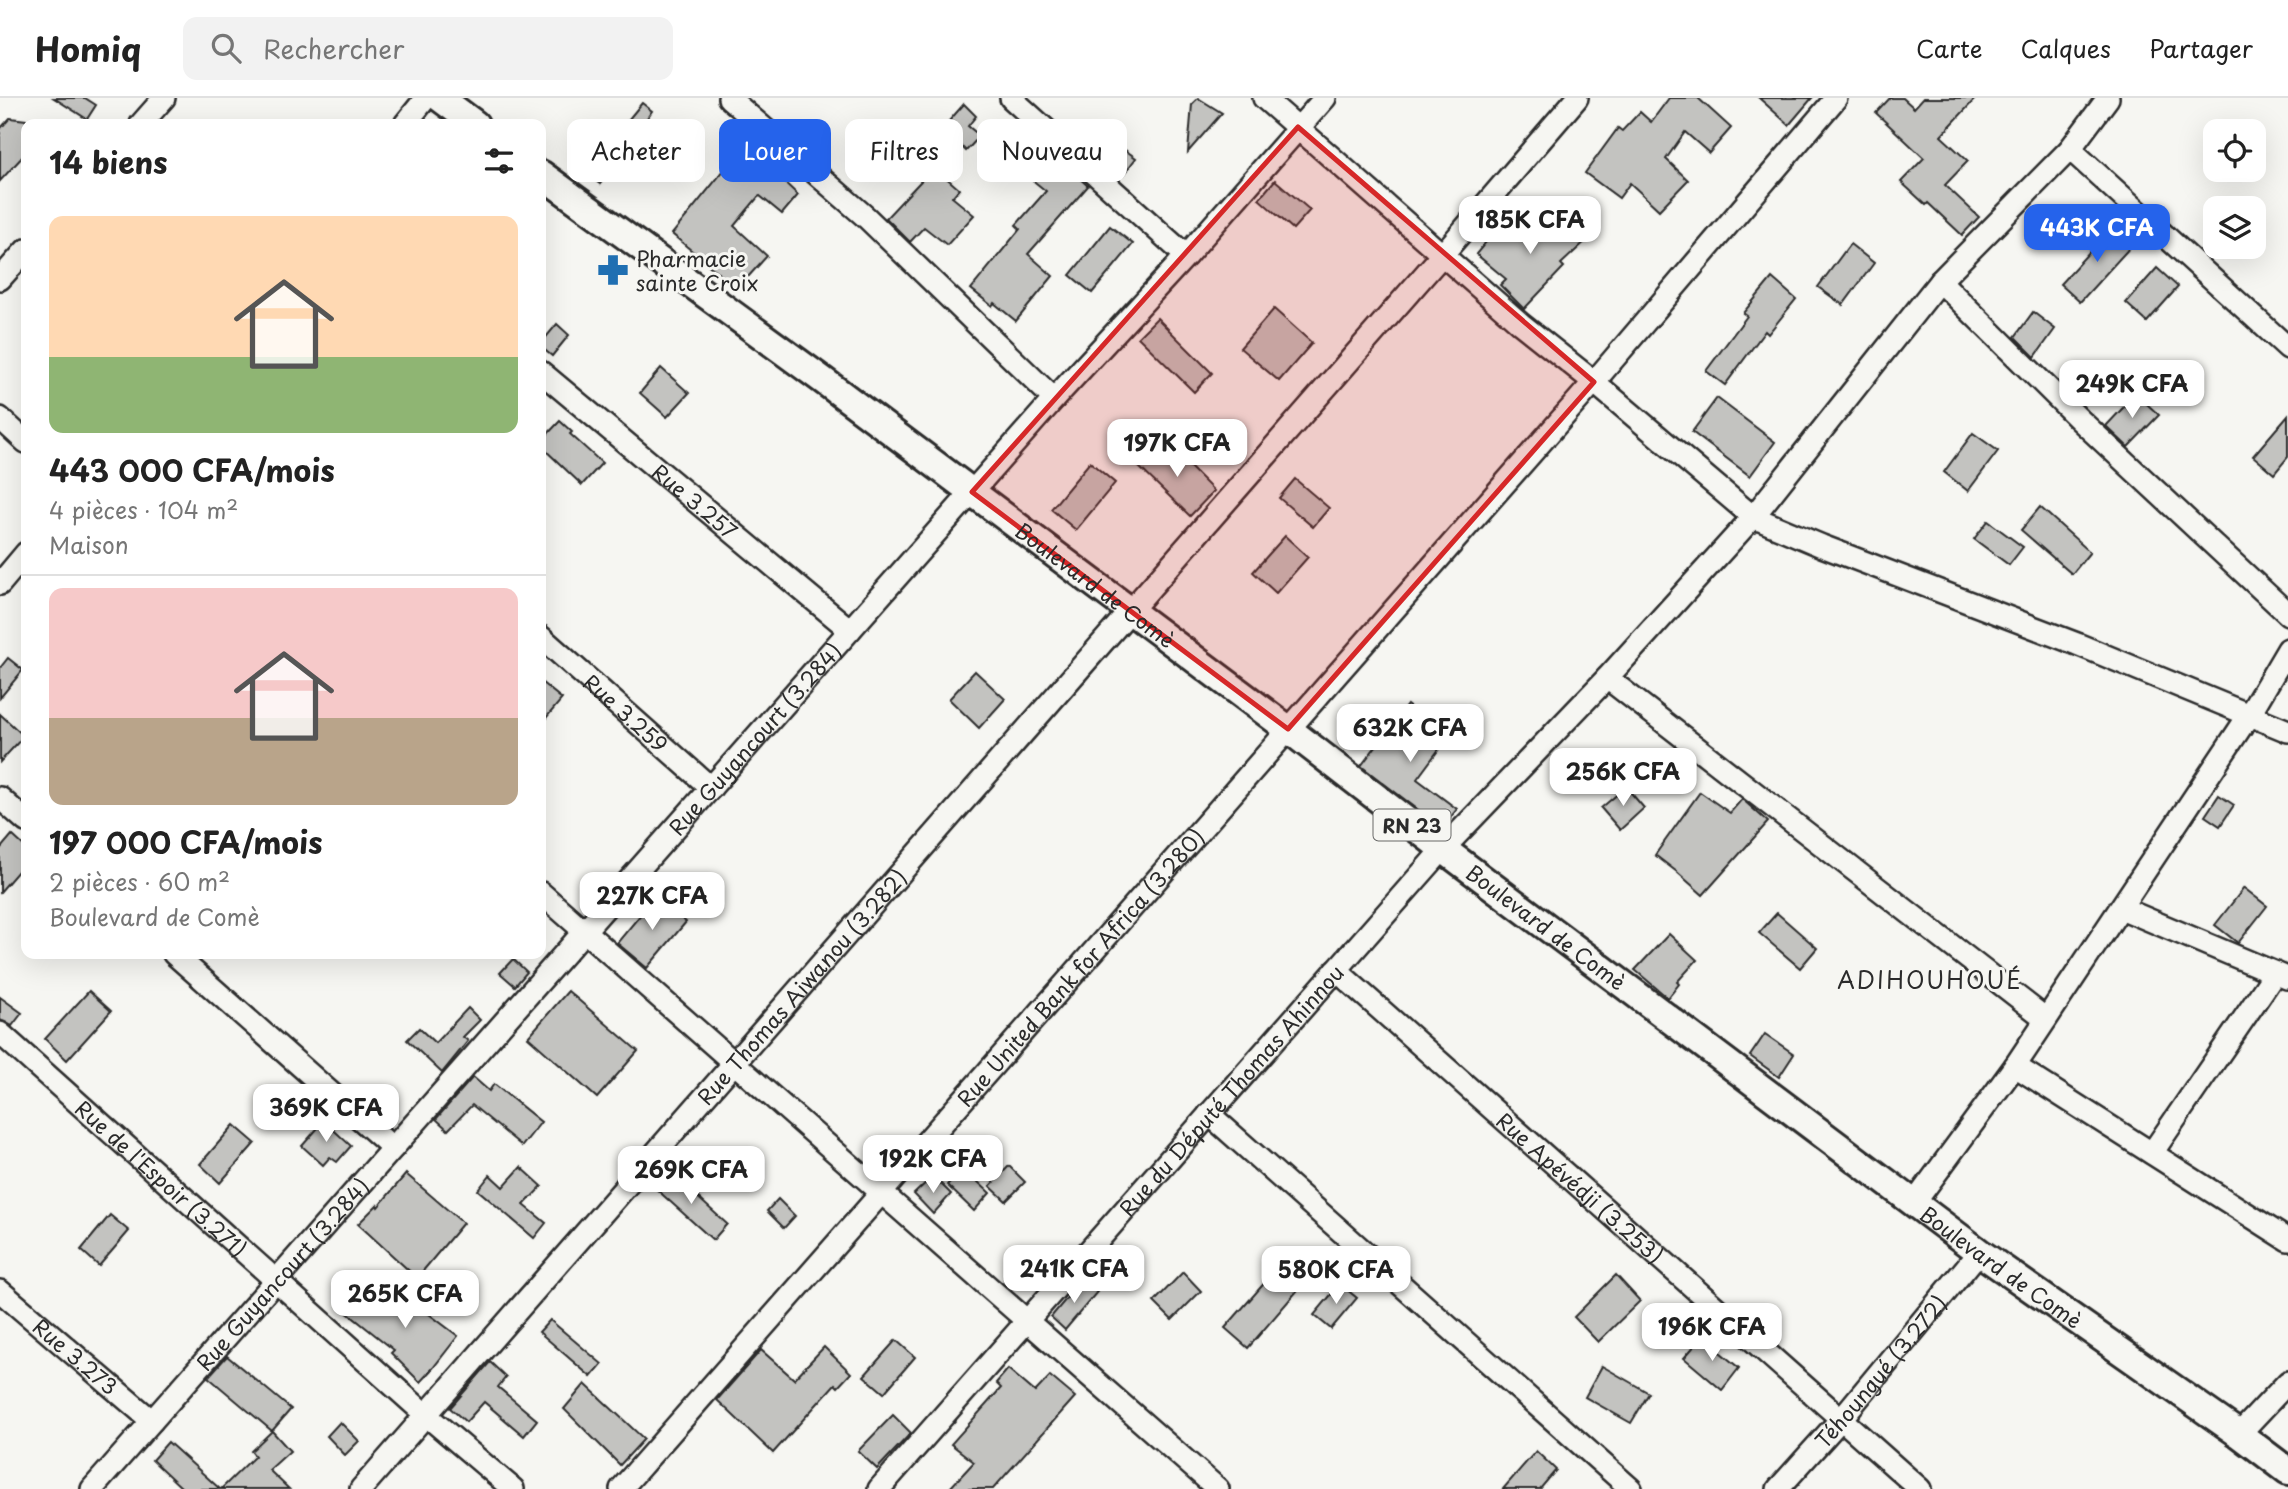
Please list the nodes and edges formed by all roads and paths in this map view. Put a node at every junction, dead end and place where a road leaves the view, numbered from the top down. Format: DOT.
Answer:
graph roads {
  1 [pos="164,98"];
  2 [pos="426,98"];
  3 [pos="440,98"];
  4 [pos="729,98"];
  5 [pos="1011,98"];
  6 [pos="1264,98"];
  7 [pos="1325,98"];
  8 [pos="1577,98"];
  9 [pos="1836,98"];
  10 [pos="2108,98"];
  11 [pos="145,119"];
  12 [pos="409,119"];
  13 [pos="468,119"];
  14 [pos="1298,127"];
  15 [pos="2070,149"];
  16 [pos="546,178"];
  17 [pos="1442,255"];
  18 [pos="21,256"];
  19 [pos="1186,256"];
  20 [pos="0,279"];
  21 [pos="1940,281"];
  22 [pos="2288,348"];
  23 [pos="546,376"];
  24 [pos="1594,382"];
  25 [pos="1054,399"];
  26 [pos="0,418"];
  27 [pos="21,437"];
  28 [pos="972,492"];
  29 [pos="1753,517"];
  30 [pos="21,560"];
  31 [pos="0,584"];
  32 [pos="1131,611"];
  33 [pos="2288,614"];
  34 [pos="850,630"];
  35 [pos="546,642"];
  36 [pos="2288,649"];
  37 [pos="1607,678"];
  38 [pos="2249,715"];
  39 [pos="1288,729"];
  40 [pos="2288,732"];
  41 [pos="711,788"];
  42 [pos="0,798"];
  43 [pos="21,817"];
  44 [pos="1443,849"];
  45 [pos="546,898"];
  46 [pos="2121,908"];
  47 [pos="584,932"];
  48 [pos="180,959"];
  49 [pos="1336,970"];
  50 [pos="2281,976"];
  51 [pos="2046,1019"];
  52 [pos="0,1033"];
  53 [pos="734,1063"];
  54 [pos="2015,1066"];
  55 [pos="1209,1114"];
  56 [pos="393,1148"];
  57 [pos="2152,1153"];
  58 [pos="881,1193"];
  59 [pos="1915,1202"];
  60 [pos="2288,1240"];
  61 [pos="1979,1252"];
  62 [pos="276,1282"];
  63 [pos="0,1292"];
  64 [pos="1027,1321"];
  65 [pos="2288,1382"];
  66 [pos="426,1415"];
  67 [pos="1841,1419"];
  68 [pos="152,1422"];
  69 [pos="2239,1434"];
  70 [pos="2288,1471"];
  71 [pos="92,1489"];
  72 [pos="361,1489"];
  73 [pos="513,1489"];
  74 [pos="621,1489"];
  75 [pos="879,1489"];
  76 [pos="1219,1489"];
  77 [pos="1631,1489"];
  78 [pos="1778,1489"];
  79 [pos="1920,1489"];
  1 -- 11 [label="street"];
  2 -- 12 [label="street"];
  3 -- 13 [label="main road"];
  4 -- 25 [label="street"];
  5 -- 19 [label="street"];
  6 -- 14 [label="street"];
  7 -- 14 [label="street, Rue Guyancourt (3.284)"];
  8 -- 17 [label="street, Rue Thomas Aiwanou (3.282)"];
  9 -- 24 [label="street, Rue United Bank for Africa (3.280)"];
  10 -- 15 [label="street, Rue du Député Thomas Ahinnou"];
  14 -- 17 [label="street"];
  14 -- 19 [label="street, Rue Guyancourt (3.284)"];
  15 -- 21 [label="street, Rue du Député Thomas Ahinnou"];
  15 -- 22 [label="street"];
  16 -- 28 [label="main road, Boulevard de Comè / RN 23"];
  17 -- 24 [label="street"];
  17 -- 32 [label="street, Rue Thomas Aiwanou (3.282)"];
  18 -- 20 [label="street"];
  19 -- 25 [label="street, Rue Guyancourt (3.284)"];
  21 -- 29 [label="street, Rue du Député Thomas Ahinnou"];
  21 -- 33 [label="street"];
  23 -- 34 [label="street, Rue 3.257"];
  24 -- 29 [label="street"];
  24 -- 39 [label="street, Rue United Bank for Africa (3.280)"];
  25 -- 28 [label="street, Rue Guyancourt (3.284)"];
  26 -- 27 [label="street"];
  28 -- 32 [label="main road, Boulevard de Comè / RN 23"];
  28 -- 34 [label="street, Rue Guyancourt (3.284)"];
  29 -- 37 [label="street, Rue du Député Thomas Ahinnou"];
  29 -- 38 [label="street"];
  30 -- 31 [label="street"];
  32 -- 39 [label="main road, Boulevard de Comè / RN 23"];
  32 -- 53 [label="street, Rue Thomas Aiwanou (3.282)"];
  34 -- 41 [label="street, Rue Guyancourt (3.284)"];
  35 -- 41 [label="street, Rue 3.259"];
  36 -- 38 [label="street"];
  37 -- 44 [label="street, Rue du Député Thomas Ahinnou"];
  37 -- 51 [label="street"];
  38 -- 40 [label="street"];
  38 -- 46 [label="street"];
  39 -- 44 [label="main road, Boulevard de Comè / RN 23"];
  39 -- 58 [label="street, Rue United Bank for Africa (3.280)"];
  41 -- 47 [label="street, Rue Guyancourt (3.284)"];
  42 -- 43 [label="street"];
  44 -- 49 [label="street, Rue du Député Thomas Ahinnou"];
  44 -- 59 [label="main road, Boulevard de Comè / RN 23"];
  45 -- 47 [label="street"];
  46 -- 50 [label="street"];
  46 -- 51 [label="street"];
  47 -- 53 [label="street"];
  47 -- 56 [label="street, Rue Guyancourt (3.284)"];
  48 -- 56 [label="street"];
  49 -- 55 [label="street, Rue du Député Thomas Ahinnou"];
  49 -- 67 [label="street, Rue Apévédji (3.253)"];
  50 -- 57 [label="street"];
  51 -- 54 [label="street"];
  52 -- 62 [label="street, Rue de l'Espoir (3.271)"];
  53 -- 58 [label="street"];
  53 -- 66 [label="street, Rue Thomas Aiwanou (3.282)"];
  54 -- 57 [label="street"];
  54 -- 59 [label="street"];
  55 -- 64 [label="street, Rue du Député Thomas Ahinnou"];
  55 -- 77 [label="street"];
  56 -- 62 [label="street, Rue Guyancourt (3.284)"];
  57 -- 60 [label="street"];
  58 -- 64 [label="street"];
  58 -- 74 [label="street, Rue United Bank for Africa (3.280)"];
  59 -- 61 [label="main road, Boulevard de Comè / RN 23"];
  61 -- 67 [label="street, Téhoungué (3.272)"];
  61 -- 69 [label="main road, Boulevard de Comè / RN 23"];
  62 -- 66 [label="street, Rue de l'Espoir (3.271)"];
  62 -- 68 [label="street, Rue Guyancourt (3.284)"];
  63 -- 68 [label="street, Rue 3.273"];
  64 -- 75 [label="street, Rue du Député Thomas Ahinnou"];
  64 -- 76 [label="street"];
  65 -- 69 [label="street"];
  66 -- 72 [label="street, Rue Thomas Aiwanou (3.282)"];
  66 -- 73 [label="street, Rue de l'Espoir (3.271)"];
  67 -- 78 [label="street, Téhoungué (3.272)"];
  67 -- 79 [label="street, Rue Apévédji (3.253)"];
  68 -- 71 [label="street, Rue Guyancourt (3.284)"];
  69 -- 70 [label="main road, Boulevard de Comè / RN 23"];
}
